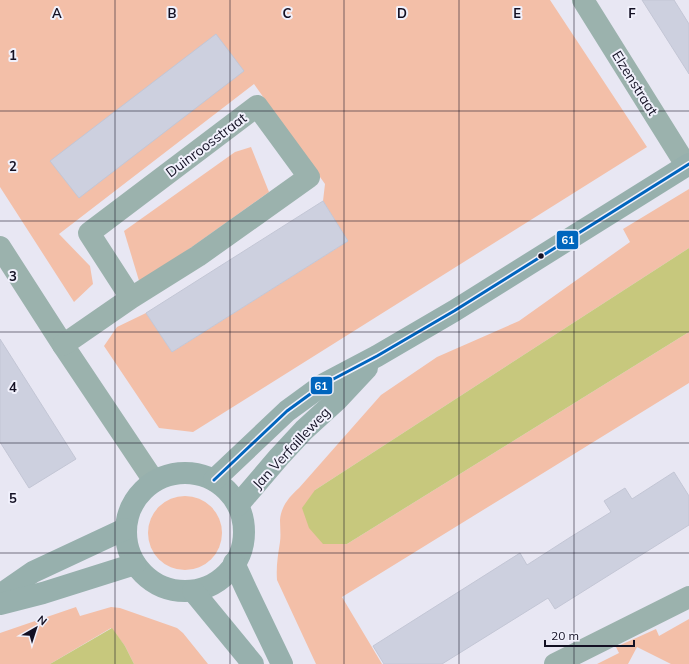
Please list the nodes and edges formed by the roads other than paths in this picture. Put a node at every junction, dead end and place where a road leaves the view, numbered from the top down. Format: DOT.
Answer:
graph roads {
  1 [pos="584,0"];
  2 [pos="688,165"];
  3 [pos="0,247"];
  4 [pos="131,298"];
  5 [pos="63,345"];
  6 [pos="377,356"];
  7 [pos="214,480"];
  8 [pos="154,481"];
  9 [pos="238,505"];
  10 [pos="125,529"];
  11 [pos="234,563"];
  12 [pos="135,564"];
  13 [pos="193,591"];
  14 [pos="0,595"];
  15 [pos="689,597"];
  16 [pos="0,604"];
  17 [pos="253,664"];
  18 [pos="282,664"];
  19 [pos="555,664"];
  1 -- 2 [label="street, Elzenstraat"];
  2 -- 6 [label="street, Jan Verfailleweg"];
  3 -- 5 [label="street"];
  4 -- 4 [label="street, Duinroosstraat"];
  4 -- 5 [label="street, Duinroosstraat"];
  5 -- 8 [label="street"];
  6 -- 7 [label="street, Jan Verfailleweg"];
  6 -- 9 [label="street, Jan Verfailleweg"];
  7 -- 8 [label="street"];
  7 -- 9 [label="street"];
  8 -- 10 [label="street"];
  9 -- 11 [label="street"];
  10 -- 12 [label="street"];
  10 -- 14 [label="street"];
  11 -- 13 [label="street"];
  11 -- 18 [label="street"];
  12 -- 13 [label="street"];
  12 -- 16 [label="street"];
  13 -- 17 [label="street"];
  15 -- 19 [label="street"];
}
